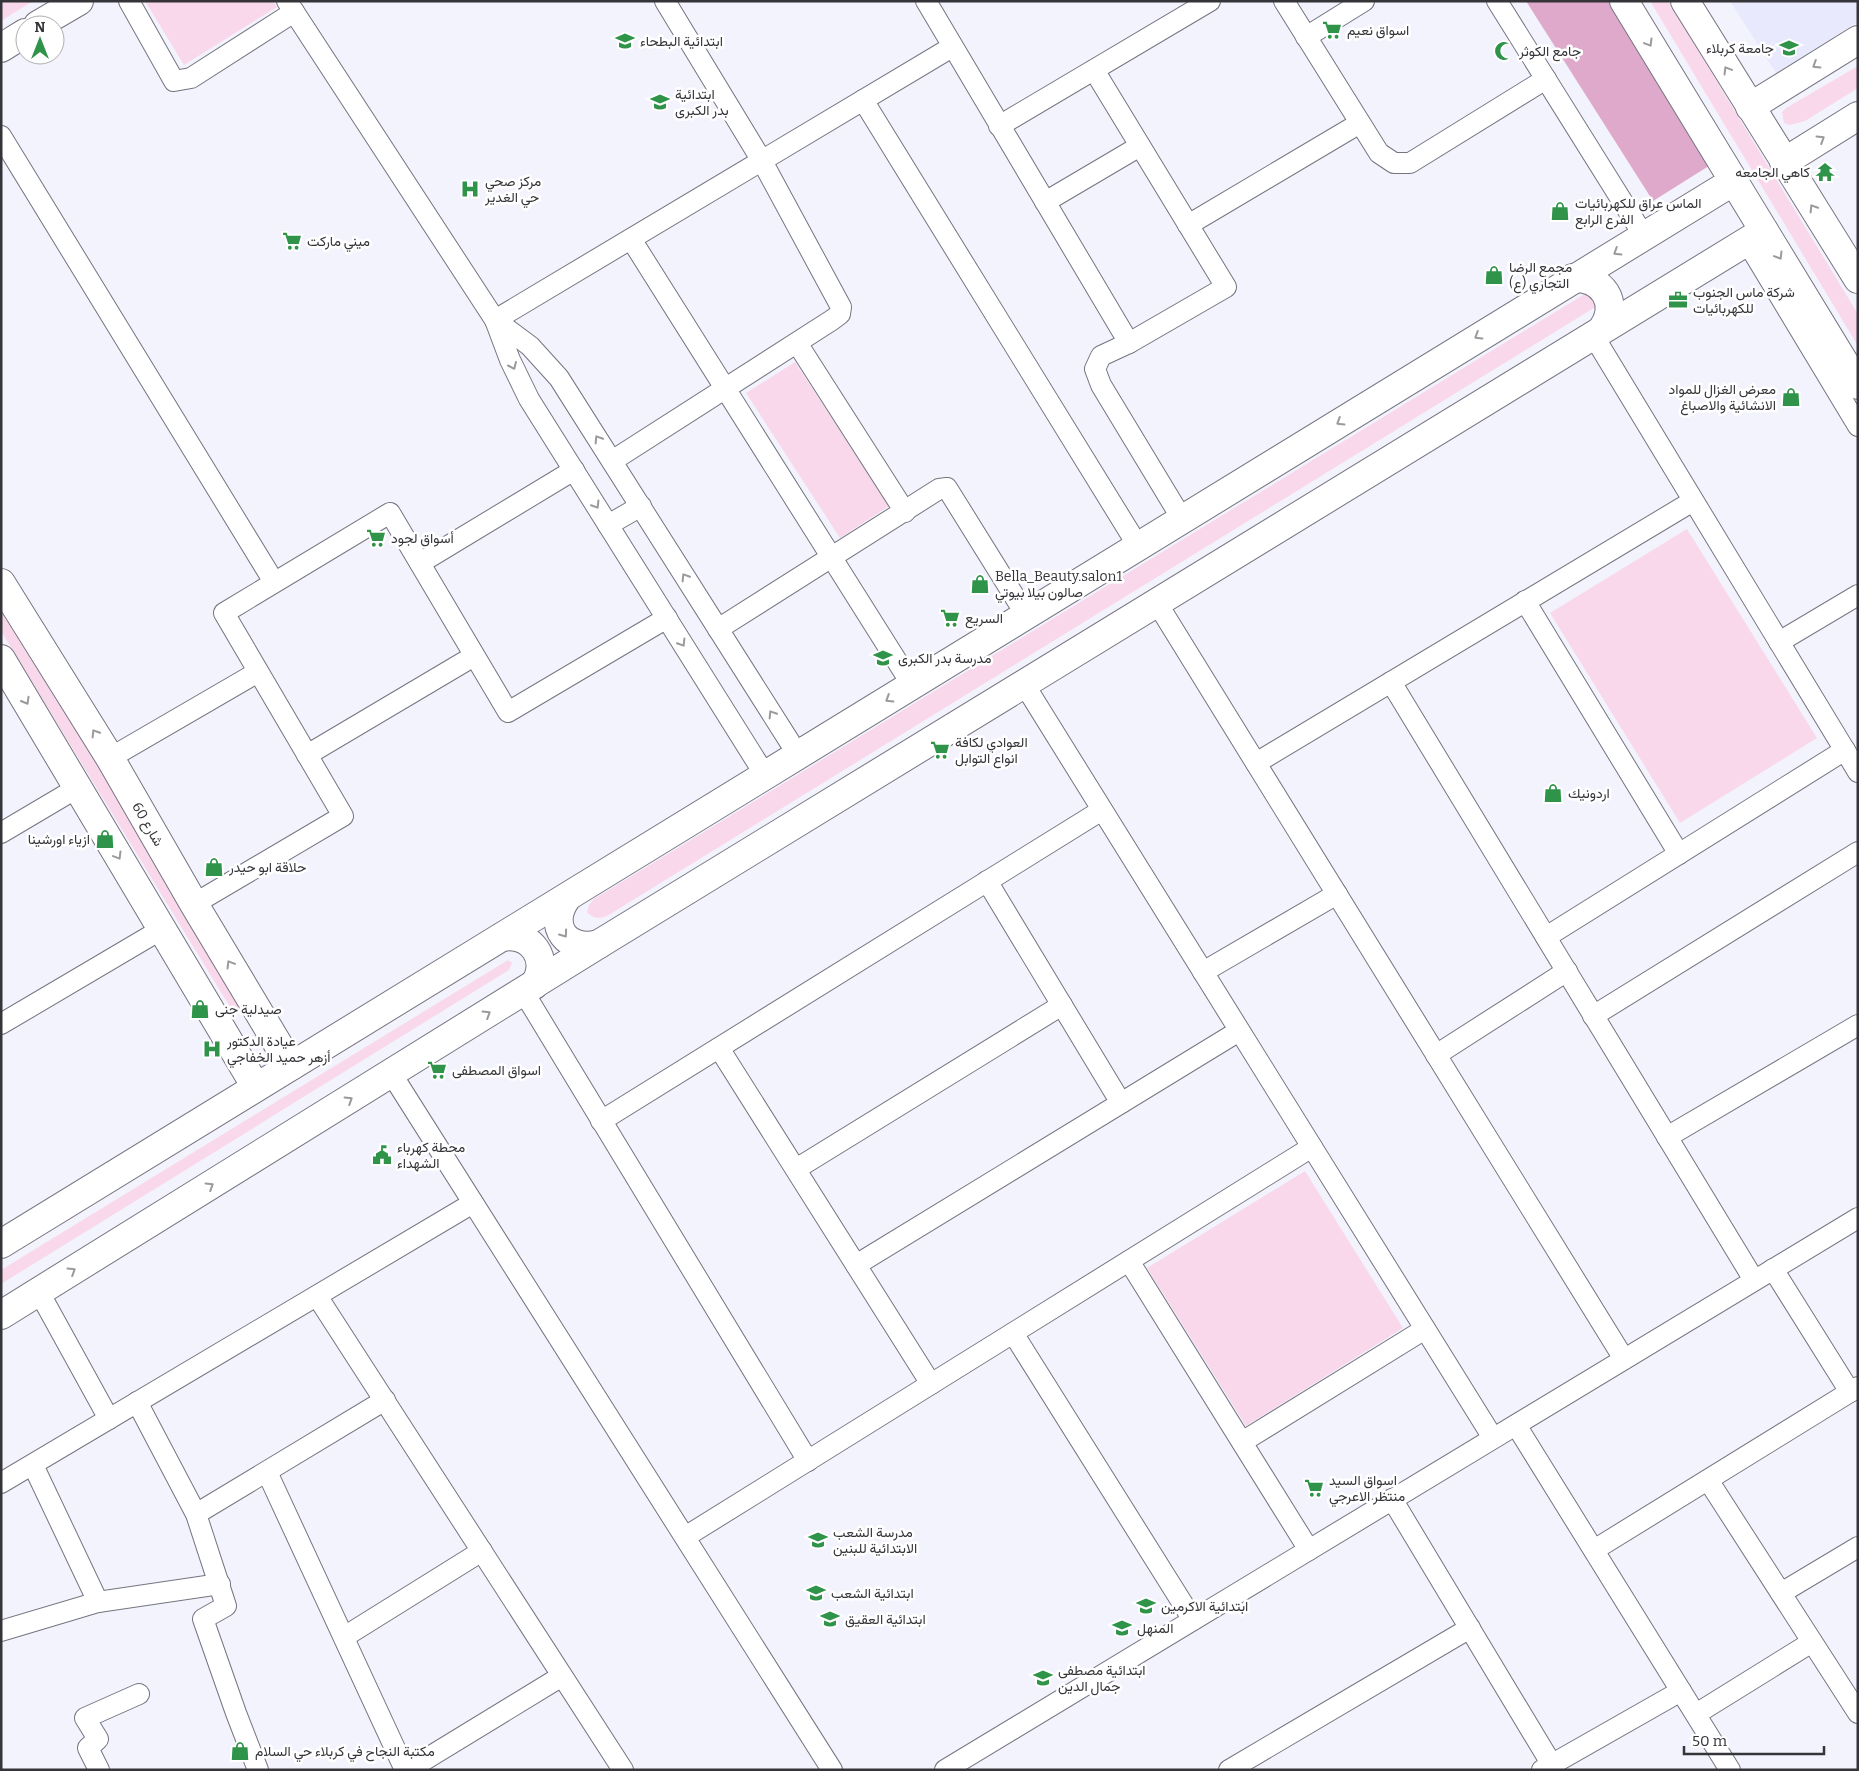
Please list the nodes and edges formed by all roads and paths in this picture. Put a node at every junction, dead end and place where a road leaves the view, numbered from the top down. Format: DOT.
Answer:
graph roads {
  1 [pos="79,1"];
  2 [pos="129,1"];
  3 [pos="665,1"];
  4 [pos="926,1"];
  5 [pos="1210,1"];
  6 [pos="1284,1"];
  7 [pos="1364,1"];
  8 [pos="1498,1"];
  9 [pos="1624,1"];
  10 [pos="1685,1"];
  11 [pos="291,7"];
  12 [pos="49,15"];
  13 [pos="1306,37"];
  14 [pos="15,39"];
  15 [pos="1858,40"];
  16 [pos="952,46"];
  17 [pos="1,48"];
  18 [pos="1094,70"];
  19 [pos="1546,79"];
  20 [pos="863,100"];
  21 [pos="1750,107"];
  22 [pos="1858,116"];
  23 [pos="1360,123"];
  24 [pos="999,126"];
  25 [pos="1,136"];
  26 [pos="1140,146"];
  27 [pos="762,161"];
  28 [pos="1784,162"];
  29 [pos="1734,181"];
  30 [pos="1045,202"];
  31 [pos="1188,225"];
  32 [pos="1644,236"];
  33 [pos="1755,236"];
  34 [pos="631,239"];
  35 [pos="1573,278"];
  36 [pos="1858,279"];
  37 [pos="496,320"];
  38 [pos="1598,332"];
  39 [pos="797,343"];
  40 [pos="1129,343"];
  41 [pos="1858,385"];
  42 [pos="725,387"];
  43 [pos="1858,426"];
  44 [pos="612,460"];
  45 [pos="574,470"];
  46 [pos="1694,500"];
  47 [pos="641,506"];
  48 [pos="905,512"];
  49 [pos="1182,520"];
  50 [pos="608,525"];
  51 [pos="1138,546"];
  52 [pos="832,558"];
  53 [pos="420,564"];
  54 [pos="274,582"];
  55 [pos="1,584"];
  56 [pos="1858,595"];
  57 [pos="1526,601"];
  58 [pos="1157,603"];
  59 [pos="1026,615"];
  60 [pos="667,618"];
  61 [pos="718,629"];
  62 [pos="1779,642"];
  63 [pos="474,656"];
  64 [pos="1,659"];
  65 [pos="258,672"];
  66 [pos="1391,682"];
  67 [pos="1024,684"];
  68 [pos="912,685"];
  69 [pos="1845,750"];
  70 [pos="307,755"];
  71 [pos="798,755"];
  72 [pos="110,758"];
  73 [pos="1256,763"];
  74 [pos="1858,772"];
  75 [pos="765,775"];
  76 [pos="77,788"];
  77 [pos="1102,810"];
  78 [pos="1,833"];
  79 [pos="1858,852"];
  80 [pos="1679,854"];
  81 [pos="987,881"];
  82 [pos="1337,894"];
  83 [pos="566,899"];
  84 [pos="194,904"];
  85 [pos="162,929"];
  86 [pos="502,937"];
  87 [pos="1546,937"];
  88 [pos="599,944"];
  89 [pos="1567,971"];
  90 [pos="1203,972"];
  91 [pos="528,988"];
  92 [pos="252,1000"];
  93 [pos="1062,1005"];
  94 [pos="1594,1016"];
  95 [pos="217,1021"];
  96 [pos="1,1024"];
  97 [pos="1858,1025"];
  98 [pos="1239,1031"];
  99 [pos="719,1048"];
  100 [pos="1436,1055"];
  101 [pos="292,1066"];
  102 [pos="391,1073"];
  103 [pos="256,1087"];
  104 [pos="1121,1103"];
  105 [pos="602,1121"];
  106 [pos="1668,1137"];
  107 [pos="1312,1148"];
  108 [pos="796,1170"];
  109 [pos="473,1203"];
  110 [pos="1858,1218"];
  111 [pos="1,1244"];
  112 [pos="1129,1261"];
  113 [pos="856,1265"];
  114 [pos="1773,1269"];
  115 [pos="1754,1280"];
  116 [pos="40,1292"];
  117 [pos="318,1296"];
  118 [pos="1,1315"];
  119 [pos="1425,1329"];
  120 [pos="1013,1333"];
  121 [pos="1624,1359"];
  122 [pos="931,1384"];
  123 [pos="1854,1390"];
  124 [pos="385,1400"];
  125 [pos="137,1402"];
  126 [pos="109,1419"];
  127 [pos="1516,1425"];
  128 [pos="1493,1438"];
  129 [pos="1242,1442"];
  130 [pos="808,1461"];
  131 [pos="33,1465"];
  132 [pos="267,1472"];
  133 [pos="1708,1480"];
  134 [pos="1,1483"];
  135 [pos="1392,1499"];
  136 [pos="196,1514"];
  137 [pos="685,1537"];
  138 [pos="1858,1547"];
  139 [pos="1310,1550"];
  140 [pos="1594,1550"];
  141 [pos="482,1551"];
  142 [pos="220,1584"];
  143 [pos="1781,1593"];
  144 [pos="98,1602"];
  145 [pos="1193,1620"];
  146 [pos="1470,1628"];
  147 [pos="1,1631"];
  148 [pos="344,1637"];
  149 [pos="1812,1642"];
  150 [pos="562,1676"];
  151 [pos="1681,1691"];
  152 [pos="139,1694"];
  153 [pos="1858,1713"];
  154 [pos="1696,1714"];
  155 [pos="1550,1768"];
  156 [pos="98,1770"];
  157 [pos="258,1770"];
  158 [pos="407,1770"];
  159 [pos="623,1770"];
  160 [pos="832,1770"];
  161 [pos="946,1770"];
  162 [pos="1229,1770"];
  163 [pos="1730,1770"];
  1 -- 12 [label="main road"];
  2 -- 11 [label="street"];
  3 -- 27 [label="street"];
  4 -- 16 [label="street"];
  5 -- 18 [label="street"];
  6 -- 13 [label="street"];
  7 -- 13 [label="street"];
  8 -- 19 [label="street"];
  9 -- 29 [label="main road, one-way"];
  21 -- 10 [label="main road, one-way"];
  11 -- 37 [label="street"];
  13 -- 23 [label="street"];
  14 -- 17 [label="main road"];
  15 -- 21 [label="main road, one-way"];
  16 -- 20 [label="street"];
  16 -- 24 [label="street"];
  18 -- 24 [label="street"];
  18 -- 26 [label="street"];
  19 -- 23 [label="street"];
  19 -- 32 [label="street"];
  20 -- 27 [label="street"];
  20 -- 51 [label="street"];
  21 -- 28 [label="main road"];
  28 -- 22 [label="main road, one-way"];
  23 -- 31 [label="street"];
  24 -- 30 [label="street"];
  25 -- 54 [label="street"];
  26 -- 30 [label="street"];
  26 -- 31 [label="street"];
  27 -- 34 [label="street"];
  27 -- 39 [label="street"];
  36 -- 28 [label="main road, one-way"];
  29 -- 32 [label="main road"];
  29 -- 33 [label="main road"];
  30 -- 40 [label="street"];
  31 -- 40 [label="street"];
  32 -- 35 [label="main road, one-way"];
  33 -- 38 [label="main road"];
  33 -- 41 [label="main road, one-way"];
  33 -- 43 [label="street"];
  34 -- 37 [label="street"];
  34 -- 42 [label="street"];
  35 -- 38 [label="main road"];
  35 -- 49 [label="main road, one-way"];
  44 -- 37 [label="street, one-way"];
  37 -- 45 [label="street, one-way"];
  38 -- 46 [label="street"];
  38 -- 58 [label="main road"];
  39 -- 42 [label="street"];
  39 -- 48 [label="street"];
  40 -- 49 [label="street"];
  42 -- 44 [label="street"];
  42 -- 52 [label="street"];
  44 -- 47 [label="street"];
  45 -- 50 [label="street, one-way"];
  45 -- 53 [label="street"];
  46 -- 57 [label="street"];
  46 -- 62 [label="street"];
  47 -- 50 [label="street"];
  61 -- 47 [label="street, one-way"];
  48 -- 52 [label="street"];
  48 -- 59 [label="street"];
  49 -- 51 [label="main road"];
  50 -- 60 [label="street"];
  51 -- 59 [label="main road"];
  52 -- 61 [label="street"];
  52 -- 68 [label="street"];
  53 -- 54 [label="street"];
  53 -- 63 [label="street"];
  54 -- 65 [label="street"];
  72 -- 55 [label="main road, شارع 60, one-way"];
  56 -- 62 [label="street"];
  57 -- 66 [label="street"];
  57 -- 80 [label="street"];
  58 -- 67 [label="main road"];
  58 -- 73 [label="street"];
  59 -- 68 [label="main road"];
  60 -- 63 [label="street"];
  60 -- 75 [label="street, one-way"];
  71 -- 61 [label="street, one-way"];
  62 -- 69 [label="street"];
  63 -- 70 [label="street"];
  64 -- 76 [label="main road, one-way"];
  65 -- 70 [label="street"];
  65 -- 72 [label="street"];
  66 -- 73 [label="street"];
  66 -- 87 [label="street"];
  67 -- 77 [label="street"];
  67 -- 88 [label="main road"];
  68 -- 71 [label="main road, one-way"];
  69 -- 74 [label="street"];
  69 -- 80 [label="street"];
  70 -- 84 [label="street"];
  71 -- 75 [label="main road"];
  72 -- 84 [label="main road, شارع 60"];
  73 -- 82 [label="street"];
  75 -- 83 [label="main road"];
  76 -- 78 [label="street"];
  76 -- 85 [label="main road, one-way"];
  77 -- 81 [label="street"];
  77 -- 90 [label="street"];
  79 -- 94 [label="street"];
  80 -- 87 [label="street"];
  81 -- 93 [label="street"];
  81 -- 99 [label="street"];
  82 -- 90 [label="street"];
  82 -- 100 [label="street"];
  83 -- 86 [label="main road"];
  83 -- 88 [label="main road, one-way"];
  92 -- 84 [label="main road, شارع 60, one-way"];
  85 -- 95 [label="main road"];
  85 -- 96 [label="street"];
  86 -- 91 [label="main road"];
  86 -- 101 [label="main road"];
  87 -- 89 [label="street"];
  88 -- 91 [label="main road"];
  89 -- 94 [label="street"];
  89 -- 100 [label="street"];
  90 -- 98 [label="street"];
  102 -- 91 [label="main road, one-way"];
  91 -- 105 [label="street"];
  92 -- 95 [label="main road"];
  92 -- 101 [label="main road, شارع 60"];
  93 -- 104 [label="street"];
  93 -- 108 [label="street"];
  94 -- 106 [label="street"];
  95 -- 103 [label="main road"];
  97 -- 106 [label="street"];
  98 -- 104 [label="street"];
  98 -- 107 [label="street"];
  99 -- 105 [label="street"];
  99 -- 108 [label="street"];
  100 -- 121 [label="street"];
  101 -- 103 [label="main road"];
  102 -- 109 [label="street"];
  116 -- 102 [label="main road, one-way"];
  103 -- 111 [label="main road"];
  104 -- 113 [label="street"];
  105 -- 130 [label="street"];
  106 -- 115 [label="street"];
  107 -- 112 [label="street"];
  107 -- 119 [label="street"];
  108 -- 113 [label="street"];
  109 -- 117 [label="street"];
  109 -- 137 [label="street"];
  110 -- 114 [label="street"];
  112 -- 120 [label="street"];
  112 -- 129 [label="street"];
  113 -- 122 [label="street"];
  114 -- 115 [label="street"];
  114 -- 123 [label="street"];
  115 -- 121 [label="street"];
  116 -- 118 [label="main road"];
  116 -- 126 [label="street"];
  117 -- 124 [label="street"];
  117 -- 125 [label="street"];
  119 -- 128 [label="street"];
  119 -- 129 [label="street"];
  120 -- 122 [label="street"];
  120 -- 145 [label="street"];
  121 -- 127 [label="street"];
  122 -- 130 [label="street"];
  123 -- 133 [label="street"];
  124 -- 132 [label="street"];
  124 -- 141 [label="street"];
  125 -- 126 [label="street"];
  125 -- 136 [label="street"];
  126 -- 131 [label="street"];
  127 -- 128 [label="street"];
  127 -- 140 [label="street"];
  128 -- 135 [label="street"];
  129 -- 139 [label="street"];
  130 -- 137 [label="street"];
  131 -- 134 [label="street"];
  131 -- 144 [label="street"];
  132 -- 136 [label="street"];
  132 -- 148 [label="street"];
  133 -- 140 [label="street"];
  133 -- 143 [label="street"];
  135 -- 139 [label="street"];
  135 -- 146 [label="street"];
  136 -- 142 [label="street"];
  137 -- 160 [label="street"];
  138 -- 143 [label="street"];
  139 -- 145 [label="street"];
  140 -- 151 [label="street"];
  141 -- 148 [label="street"];
  141 -- 150 [label="street"];
  142 -- 144 [label="street"];
  142 -- 157 [label="street"];
  143 -- 149 [label="street"];
  144 -- 147 [label="street"];
  145 -- 161 [label="street"];
  146 -- 155 [label="street"];
  146 -- 162 [label="street"];
  148 -- 158 [label="street"];
  149 -- 153 [label="street"];
  149 -- 154 [label="street"];
  150 -- 158 [label="street"];
  150 -- 159 [label="street"];
  151 -- 154 [label="street"];
  151 -- 155 [label="street"];
  152 -- 156 [label="street"];
  154 -- 163 [label="street"];
}
